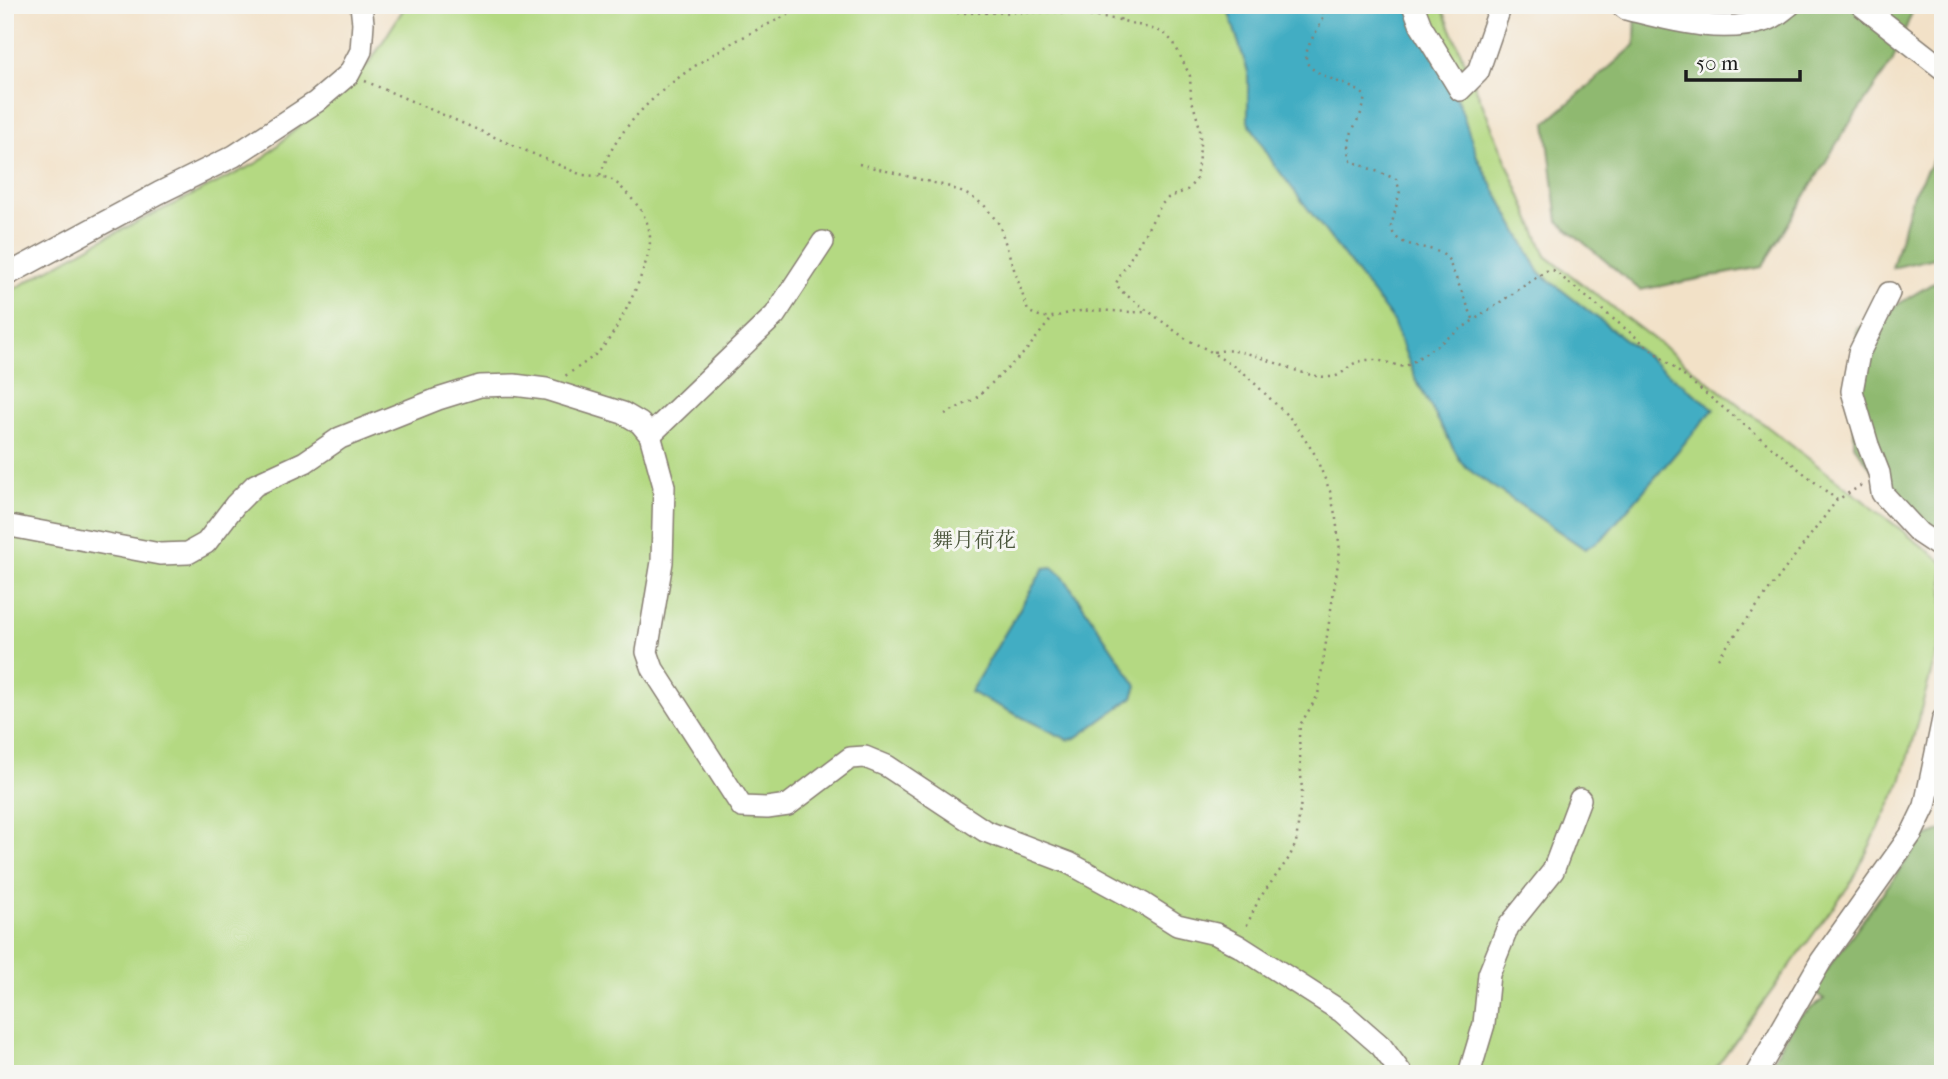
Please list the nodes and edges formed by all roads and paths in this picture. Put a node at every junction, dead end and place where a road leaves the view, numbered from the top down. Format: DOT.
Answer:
graph roads {
  1 [pos="361,5"];
  2 [pos="810,5"];
  3 [pos="916,5"];
  4 [pos="1128,5"];
  5 [pos="1321,5"];
  6 [pos="1413,5"];
  7 [pos="1501,5"];
  8 [pos="1622,5"];
  9 [pos="1790,5"];
  10 [pos="1861,5"];
  11 [pos="1120,20"];
  12 [pos="1943,69"];
  13 [pos="349,74"];
  14 [pos="859,164"];
  15 [pos="600,175"];
  16 [pos="822,242"];
  17 [pos="5,276"];
  18 [pos="1889,293"];
  19 [pos="1147,312"];
  20 [pos="1052,318"];
  21 [pos="1474,321"];
  22 [pos="1212,352"];
  23 [pos="546,389"];
  24 [pos="945,414"];
  25 [pos="650,435"];
  26 [pos="1879,474"];
  27 [pos="1838,500"];
  28 [pos="5,525"];
  29 [pos="1943,549"];
  30 [pos="1718,658"];
  31 [pos="1943,719"];
  32 [pos="1580,799"];
  33 [pos="1934,806"];
  34 [pos="1239,946"];
  35 [pos="1402,1074"];
  36 [pos="1469,1074"];
  37 [pos="1756,1074"];
  1 -- 13 [label="street"];
  2 -- 15 [label="path"];
  3 -- 11 [label="path"];
  4 -- 11 [label="path"];
  5 -- 21 [label="path"];
  6 -- 7 [label="street"];
  8 -- 9 [label="street"];
  10 -- 12 [label="street"];
  11 -- 19 [label="path"];
  13 -- 15 [label="path"];
  13 -- 17 [label="street"];
  14 -- 20 [label="path"];
  15 -- 23 [label="path"];
  16 -- 25 [label="street"];
  18 -- 26 [label="street"];
  19 -- 20 [label="path"];
  19 -- 22 [label="path"];
  20 -- 24 [label="path"];
  21 -- 22 [label="path"];
  21 -- 27 [label="path"];
  22 -- 34 [label="path"];
  23 -- 25 [label="street"];
  23 -- 28 [label="street"];
  25 -- 34 [label="street"];
  26 -- 27 [label="path"];
  26 -- 29 [label="street"];
  27 -- 30 [label="path"];
  31 -- 33 [label="street"];
  32 -- 36 [label="street"];
  33 -- 37 [label="street"];
  34 -- 35 [label="street"];
}
